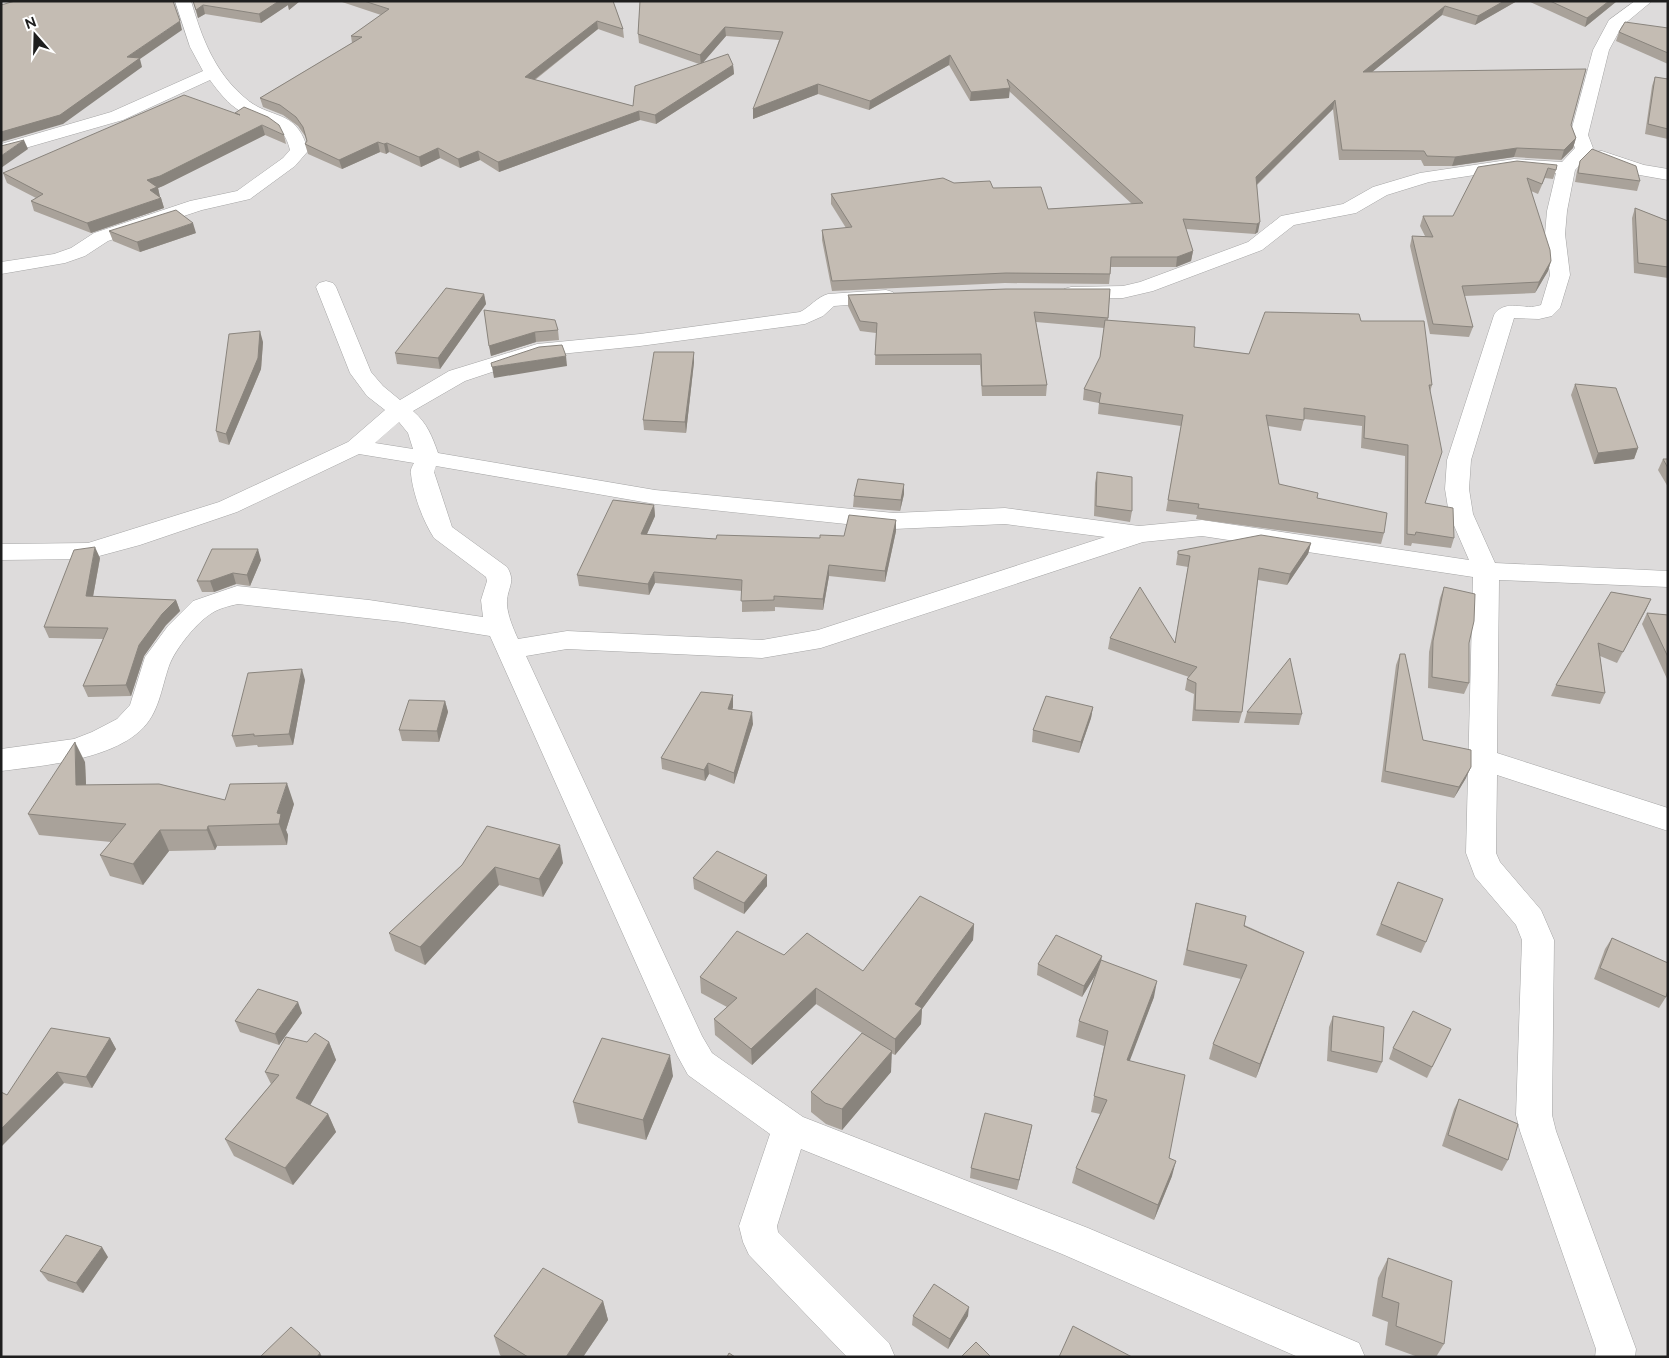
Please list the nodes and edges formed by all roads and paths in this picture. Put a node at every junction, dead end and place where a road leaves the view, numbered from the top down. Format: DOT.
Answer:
graph roads {
  1 [pos="184,1"];
  2 [pos="1645,1"];
  3 [pos="212,73"];
  4 [pos="1584,148"];
  5 [pos="1,150"];
  6 [pos="1566,168"];
  7 [pos="1668,176"];
  8 [pos="1,268"];
  9 [pos="326,288"];
  10 [pos="1049,292"];
  11 [pos="906,295"];
  12 [pos="399,410"];
  13 [pos="356,447"];
  14 [pos="428,458"];
  15 [pos="1140,534"];
  16 [pos="1,552"];
  17 [pos="1486,571"];
  18 [pos="1668,579"];
  19 [pos="505,639"];
  20 [pos="1483,759"];
  21 [pos="1,760"];
  22 [pos="1668,820"];
  23 [pos="790,1128"];
  24 [pos="875,1357"];
  25 [pos="1345,1357"];
  26 [pos="1615,1357"];
  1 -- 3 [label="street"];
  2 -- 4 [label="street"];
  3 -- 5 [label="street"];
  3 -- 8 [label="street"];
  4 -- 6 [label="street"];
  4 -- 7 [label="street"];
  6 -- 10 [label="street"];
  6 -- 17 [label="street"];
  9 -- 12 [label="street"];
  11 -- 12 [label="street"];
  12 -- 13 [label="street"];
  12 -- 14 [label="street"];
  13 -- 14 [label="street"];
  13 -- 16 [label="street"];
  14 -- 15 [label="street"];
  14 -- 19 [label="street"];
  15 -- 17 [label="street"];
  15 -- 19 [label="street"];
  17 -- 18 [label="street"];
  17 -- 20 [label="street"];
  19 -- 21 [label="street"];
  19 -- 23 [label="street"];
  20 -- 22 [label="street"];
  20 -- 26 [label="street"];
  23 -- 24 [label="street"];
  23 -- 25 [label="street"];
}
